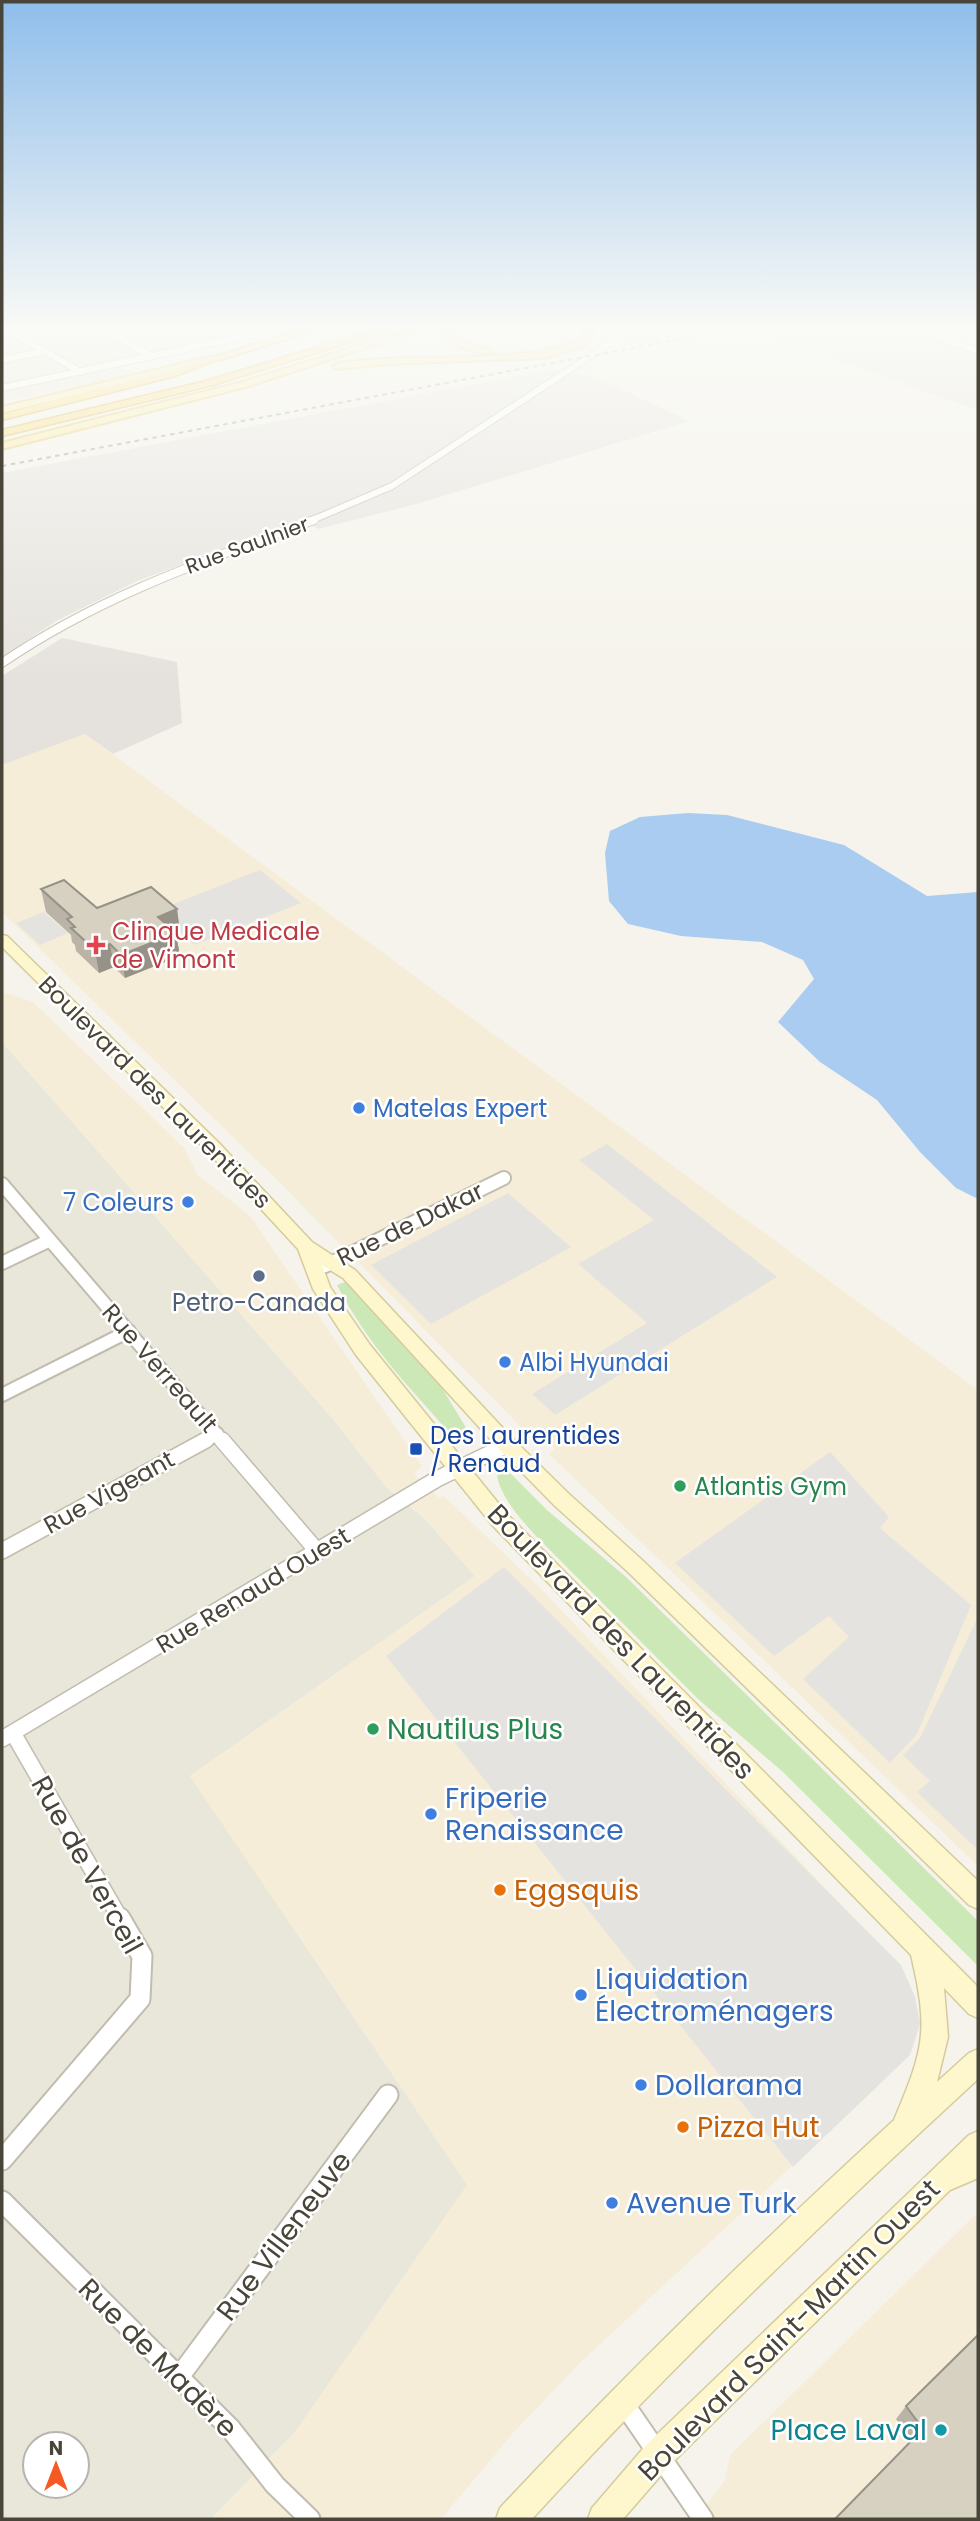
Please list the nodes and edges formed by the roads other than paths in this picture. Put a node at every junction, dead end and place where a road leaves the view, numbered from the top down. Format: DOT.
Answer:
graph roads {
  1 [pos="452,448"];
  2 [pos="2,663"];
  3 [pos="2,939"];
  4 [pos="504,1178"];
  5 [pos="2,1184"];
  6 [pos="48,1241"];
  7 [pos="2,1263"];
  8 [pos="323,1266"];
  9 [pos="129,1331"];
  10 [pos="2,1395"];
  11 [pos="217,1434"];
  12 [pos="507,1445"];
  13 [pos="457,1470"];
  14 [pos="2,1551"];
  15 [pos="318,1552"];
  16 [pos="7,1736"];
  17 [pos="978,1896"];
  18 [pos="922,1948"];
  19 [pos="978,2005"];
  20 [pos="978,2062"];
  21 [pos="388,2095"];
  22 [pos="904,2129"];
  23 [pos="978,2144"];
  24 [pos="2,2160"];
  25 [pos="978,2165"];
  26 [pos="942,2179"];
  27 [pos="2,2201"];
  28 [pos="179,2377"];
  29 [pos="622,2401"];
  30 [pos="658,2455"];
  31 [pos="310,2519"];
  32 [pos="511,2519"];
  33 [pos="603,2519"];
  34 [pos="704,2519"];
  1 -- 2 [label="street, Rue Saulnier"];
  3 -- 8 [label="main road, Boulevard des Laurentides"];
  4 -- 8 [label="street, Rue de Dakar"];
  5 -- 6 [label="street, Rue Verreault"];
  6 -- 7 [label="street"];
  6 -- 9 [label="street, Rue Verreault"];
  8 -- 12 [label="main road"];
  8 -- 13 [label="main road, Boulevard des Laurentides"];
  9 -- 10 [label="street"];
  9 -- 11 [label="street, Rue Verreault"];
  11 -- 14 [label="street, Rue Vigeant"];
  11 -- 15 [label="street, Rue Verreault"];
  12 -- 13 [label="street, Rue Renaud Ouest"];
  12 -- 17 [label="main road"];
  13 -- 15 [label="street, Rue Renaud Ouest"];
  13 -- 18 [label="main road, Boulevard des Laurentides"];
  15 -- 16 [label="street, Rue Renaud Ouest"];
  16 -- 24 [label="street, Rue de Verceil"];
  18 -- 19 [label="main road, Boulevard des Laurentides"];
  18 -- 22 [label="main road"];
  20 -- 22 [label="main road"];
  21 -- 28 [label="street, Rue Villeneuve"];
  22 -- 29 [label="main road"];
  23 -- 26 [label="main road, Boulevard Saint-Martin Ouest"];
  25 -- 26 [label="main road"];
  26 -- 30 [label="main road, Boulevard Saint-Martin Ouest"];
  27 -- 28 [label="street, Rue de Madère"];
  28 -- 31 [label="street, Rue de Madère"];
  29 -- 30 [label="street"];
  29 -- 32 [label="main road"];
  30 -- 33 [label="main road, Boulevard Saint-Martin Ouest"];
  30 -- 34 [label="street"];
}
